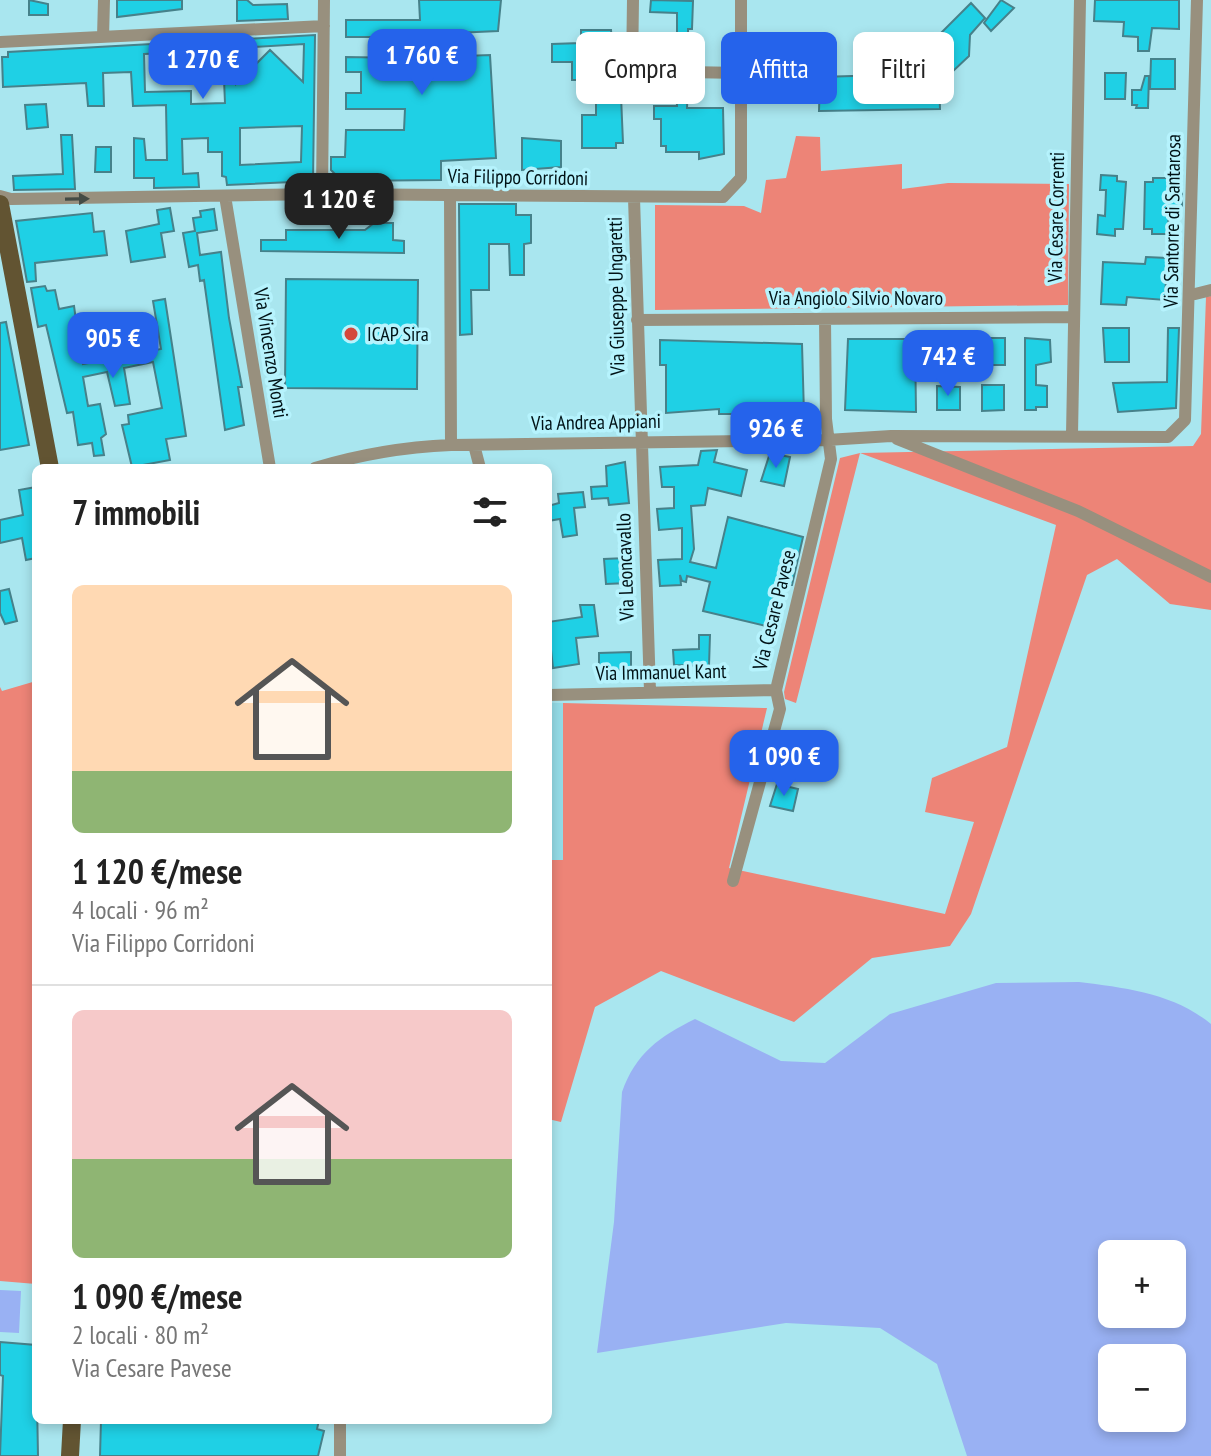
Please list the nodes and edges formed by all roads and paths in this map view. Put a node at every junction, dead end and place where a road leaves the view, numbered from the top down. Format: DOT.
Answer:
graph roads {
  1 [pos="104,0"];
  2 [pos="324,0"];
  3 [pos="633,0"];
  4 [pos="741,0"];
  5 [pos="1080,0"];
  6 [pos="1197,0"];
  7 [pos="324,26"];
  8 [pos="741,32"];
  9 [pos="103,37"];
  10 [pos="0,42"];
  11 [pos="721,73"];
  12 [pos="741,104"];
  13 [pos="322,194"];
  14 [pos="450,195"];
  15 [pos="0,196"];
  16 [pos="225,196"];
  17 [pos="634,198"];
  18 [pos="0,204"];
  19 [pos="1211,290"];
  20 [pos="1191,295"];
  21 [pos="1074,317"];
  22 [pos="825,319"];
  23 [pos="637,320"];
  24 [pos="1072,435"];
  25 [pos="891,436"];
  26 [pos="1168,437"];
  27 [pos="640,440"];
  28 [pos="827,440"];
  29 [pos="451,445"];
  30 [pos="474,445"];
  31 [pos="358,462"];
  32 [pos="49,464"];
  33 [pos="269,464"];
  34 [pos="479,464"];
  35 [pos="1211,577"];
  36 [pos="776,690"];
  37 [pos="650,691"];
  38 [pos="552,695"];
  39 [pos="733,881"];
  40 [pos="72,1424"];
  41 [pos="340,1424"];
  42 [pos="70,1456"];
  43 [pos="340,1456"];
  1 -- 9 [label="street"];
  2 -- 7 [label="street"];
  3 -- 11 [label="street"];
  4 -- 8 [label="street"];
  5 -- 21 [label="street, Via Cesare Correnti"];
  6 -- 20 [label="street, Via Santorre di Santarosa"];
  7 -- 9 [label="street"];
  7 -- 13 [label="street"];
  9 -- 10 [label="street"];
  12 -- 17 [label="street, Via Filippo Corridoni"];
  13 -- 14 [label="street, Via Filippo Corridoni"];
  13 -- 16 [label="street, Via Filippo Corridoni"];
  14 -- 17 [label="street, Via Filippo Corridoni"];
  14 -- 29 [label="street"];
  15 -- 16 [label="street, Via Filippo Corridoni, one-way"];
  16 -- 33 [label="street, Via Vincenzo Monti"];
  17 -- 23 [label="street, Via Giuseppe Ungaretti"];
  18 -- 32 [label="main road"];
  19 -- 20 [label="street"];
  20 -- 26 [label="street, Via Santorre di Santarosa"];
  21 -- 22 [label="street, Via Angiolo Silvio Novaro"];
  21 -- 24 [label="street, Via Cesare Correnti"];
  22 -- 23 [label="street, Via Angiolo Silvio Novaro"];
  22 -- 28 [label="street, Via Cesare Pavese"];
  23 -- 27 [label="street, Via Giuseppe Ungaretti"];
  24 -- 25 [label="street, Via Andrea Appiani"];
  24 -- 26 [label="street, Via Andrea Appiani"];
  25 -- 28 [label="street, Via Andrea Appiani"];
  25 -- 35 [label="street"];
  27 -- 28 [label="street, Via Andrea Appiani"];
  27 -- 30 [label="street, Via Andrea Appiani"];
  27 -- 37 [label="street, Via Leoncavallo"];
  28 -- 36 [label="street, Via Cesare Pavese"];
  29 -- 30 [label="street, Via Andrea Appiani"];
  29 -- 31 [label="street, Via Andrea Appiani"];
  30 -- 34 [label="street"];
  36 -- 37 [label="street, Via Immanuel Kant"];
  36 -- 39 [label="street, Via Cesare Pavese"];
  37 -- 38 [label="street, Via Immanuel Kant"];
  40 -- 42 [label="main road"];
  41 -- 43 [label="street"];
}
